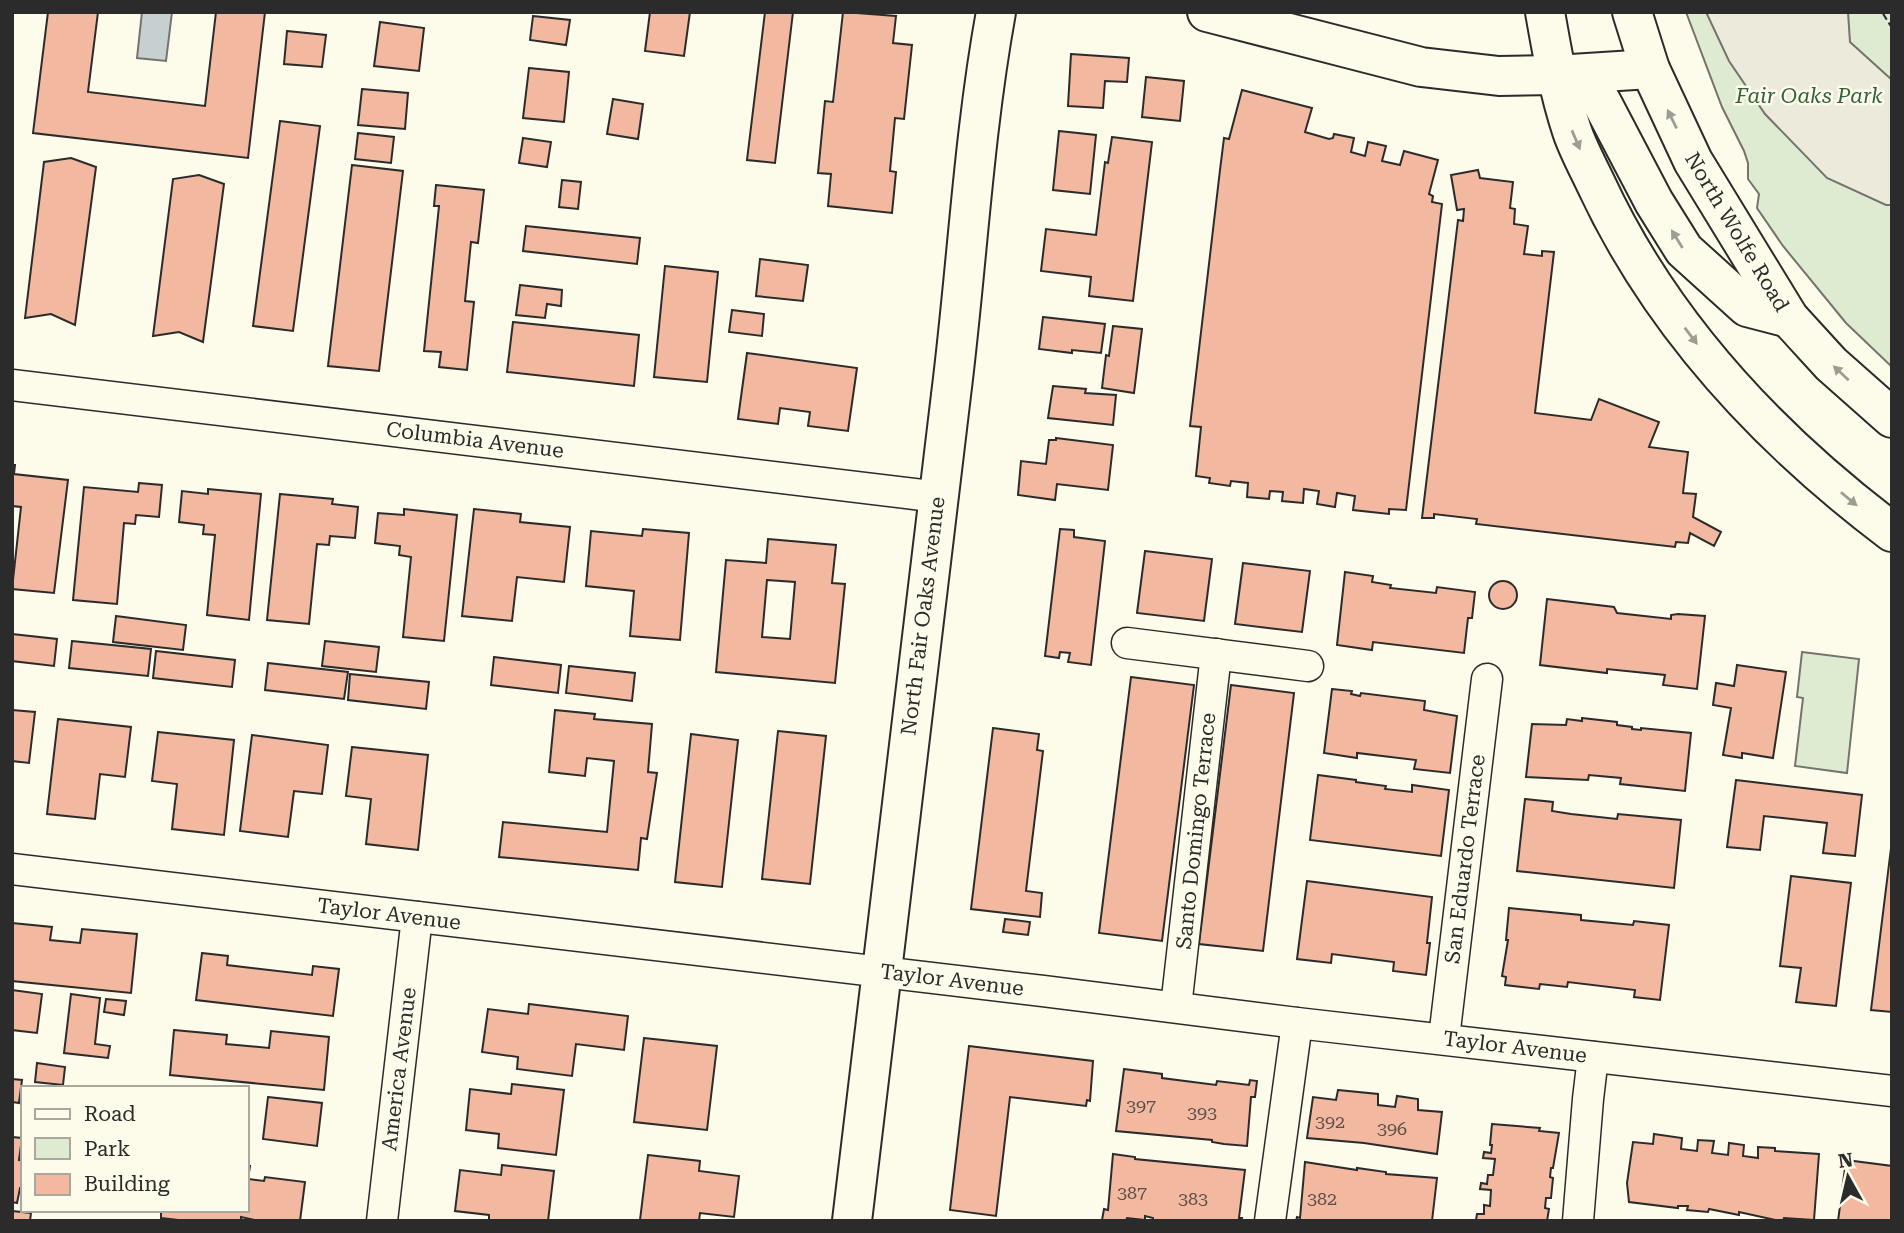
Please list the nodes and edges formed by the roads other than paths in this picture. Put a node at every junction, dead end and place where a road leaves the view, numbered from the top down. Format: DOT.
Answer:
graph roads {
  1 [pos="996,12"];
  2 [pos="1207,12"];
  3 [pos="1545,12"];
  4 [pos="1633,12"];
  5 [pos="1650,69"];
  6 [pos="1556,75"];
  7 [pos="1789,318"];
  8 [pos="12,386"];
  9 [pos="1892,418"];
  10 [pos="939,497"];
  11 [pos="1892,532"];
  12 [pos="1127,643"];
  13 [pos="1216,654"];
  14 [pos="1308,666"];
  15 [pos="1487,679"];
  16 [pos="12,869"];
  17 [pos="417,917"];
  18 [pos="881,972"];
  19 [pos="1177,1007"];
  20 [pos="1297,1023"];
  21 [pos="1444,1038"];
  22 [pos="1594,1057"];
  23 [pos="1892,1091"];
  24 [pos="382,1221"];
  25 [pos="852,1221"];
  26 [pos="1270,1221"];
  27 [pos="1578,1221"];
  1 -- 10 [label="main road, North Fair Oaks Avenue"];
  2 -- 6 [label="main road"];
  3 -- 6 [label="main road"];
  4 -- 5 [label="main road, North Wolfe Road"];
  5 -- 6 [label="main road"];
  7 -- 5 [label="main road, North Wolfe Road, one-way"];
  7 -- 6 [label="main road, one-way"];
  6 -- 11 [label="main road, one-way"];
  9 -- 7 [label="main road, North Wolfe Road, one-way"];
  8 -- 10 [label="street, Columbia Avenue"];
  10 -- 18 [label="main road, North Fair Oaks Avenue"];
  12 -- 13 [label="street"];
  13 -- 14 [label="street"];
  13 -- 19 [label="street, Santo Domingo Terrace"];
  15 -- 21 [label="street, San Eduardo Terrace"];
  16 -- 17 [label="street, Taylor Avenue"];
  17 -- 18 [label="street, Taylor Avenue"];
  17 -- 24 [label="street, America Avenue"];
  18 -- 19 [label="street, Taylor Avenue"];
  18 -- 25 [label="main road, North Fair Oaks Avenue"];
  19 -- 20 [label="street, Taylor Avenue"];
  20 -- 21 [label="street, Taylor Avenue"];
  20 -- 26 [label="street"];
  21 -- 22 [label="street, Taylor Avenue"];
  22 -- 23 [label="street, Taylor Avenue"];
  22 -- 27 [label="street"];
}
